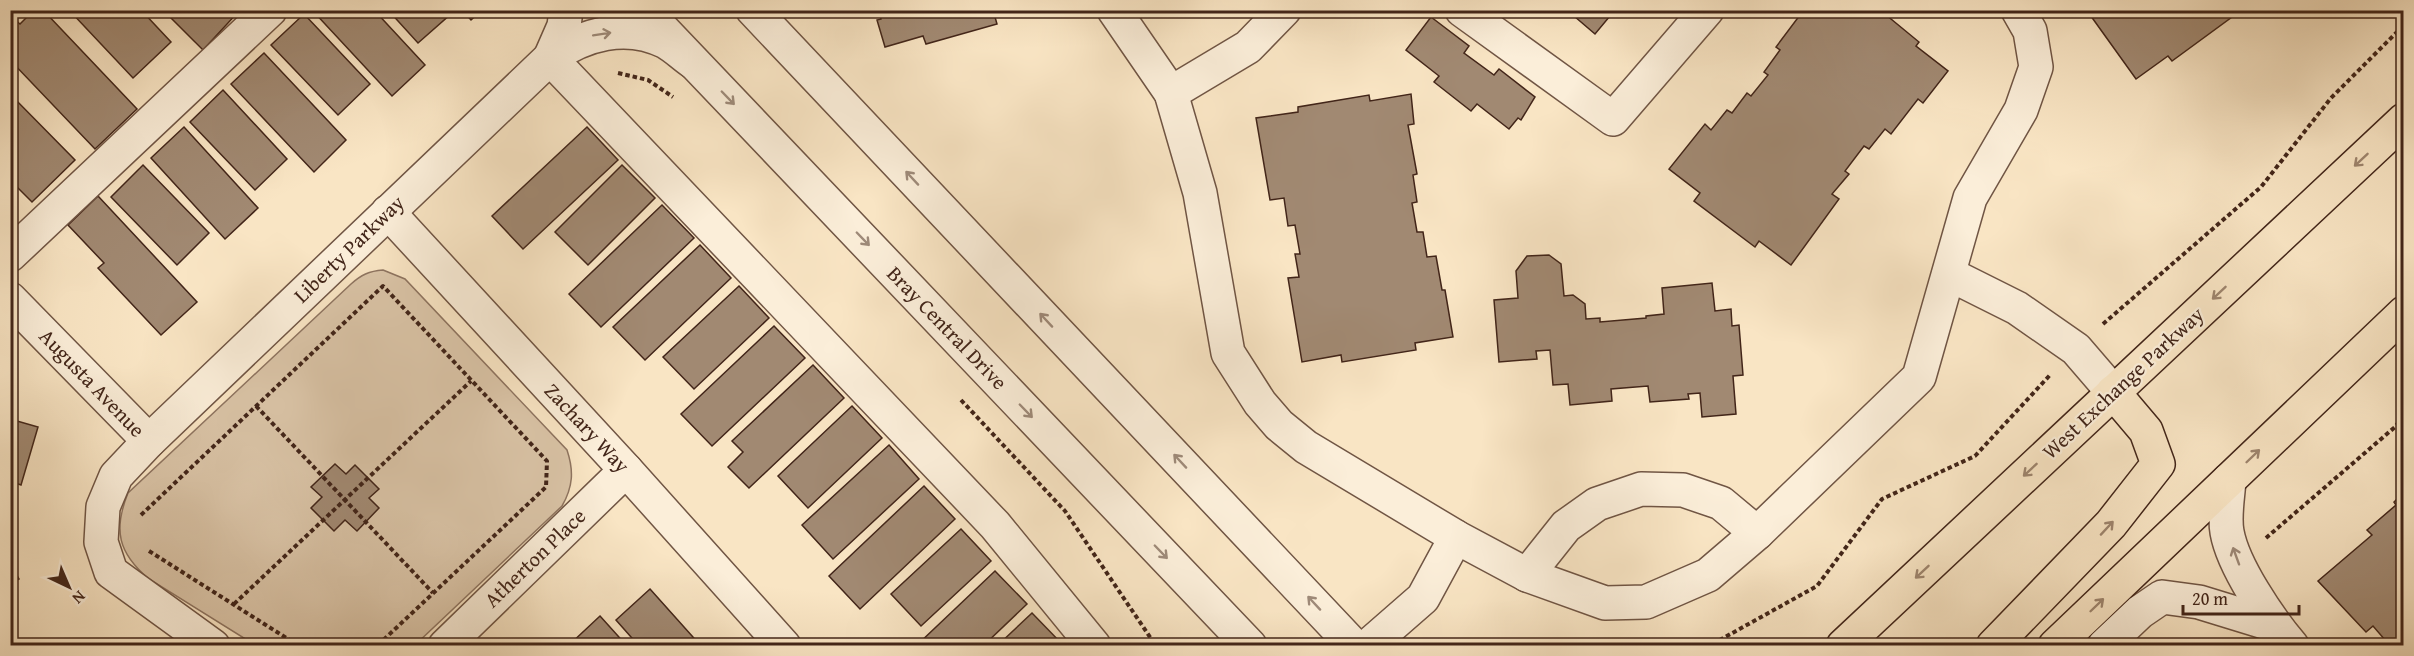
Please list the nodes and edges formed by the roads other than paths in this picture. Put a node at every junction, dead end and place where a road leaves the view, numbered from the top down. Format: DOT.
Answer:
graph roads {
  1 [pos="270,10"];
  2 [pos="566,10"];
  3 [pos="644,10"];
  4 [pos="753,10"];
  5 [pos="1114,10"];
  6 [pos="1284,10"];
  7 [pos="1462,10"];
  8 [pos="1707,10"];
  9 [pos="2018,10"];
  10 [pos="550,58"];
  11 [pos="693,62"];
  12 [pos="1171,93"];
  13 [pos="2403,120"];
  14 [pos="388,212"];
  15 [pos="10,255"];
  16 [pos="1949,274"];
  17 [pos="10,299"];
  18 [pos="2403,313"];
  19 [pos="2113,393"];
  20 [pos="149,441"];
  21 [pos="626,470"];
  22 [pos="2229,480"];
  23 [pos="1757,533"];
  24 [pos="1456,537"];
  25 [pos="1527,575"];
  26 [pos="2283,635"];
  27 [pos="213,645"];
  28 [pos="445,645"];
  29 [pos="784,645"];
  30 [pos="1094,645"];
  31 [pos="1250,645"];
  32 [pos="1354,645"];
  33 [pos="1368,645"];
  34 [pos="1843,645"];
  35 [pos="1992,645"];
  36 [pos="2055,645"];
  37 [pos="2104,645"];
  1 -- 15 [label="street"];
  2 -- 10 [label="street, Liberty Parkway"];
  3 -- 11 [label="street, Bray Central Drive"];
  32 -- 4 [label="street, one-way"];
  5 -- 12 [label="street"];
  6 -- 12 [label="street"];
  7 -- 8 [label="street"];
  9 -- 16 [label="street"];
  10 -- 11 [label="street, Liberty Parkway, one-way"];
  10 -- 14 [label="street, Liberty Parkway"];
  10 -- 30 [label="street"];
  11 -- 31 [label="street, Bray Central Drive, one-way"];
  12 -- 24 [label="street"];
  13 -- 19 [label="main road, West Exchange Parkway, one-way"];
  14 -- 20 [label="street, Liberty Parkway"];
  14 -- 21 [label="street, Zachary Way"];
  16 -- 19 [label="street"];
  16 -- 23 [label="street"];
  17 -- 20 [label="street, Augusta Avenue"];
  22 -- 18 [label="main road, one-way"];
  19 -- 34 [label="main road, West Exchange Parkway, one-way"];
  35 -- 19 [label="main road, one-way"];
  20 -- 27 [label="street, Liberty Parkway"];
  21 -- 28 [label="street, Atherton Place"];
  21 -- 29 [label="street, Zachary Way"];
  26 -- 22 [label="street, one-way"];
  36 -- 22 [label="main road, one-way"];
  23 -- 25 [label="street"];
  23 -- 25 [label="street"];
  24 -- 25 [label="street"];
  24 -- 33 [label="street"];
  26 -- 37 [label="street"];
}
